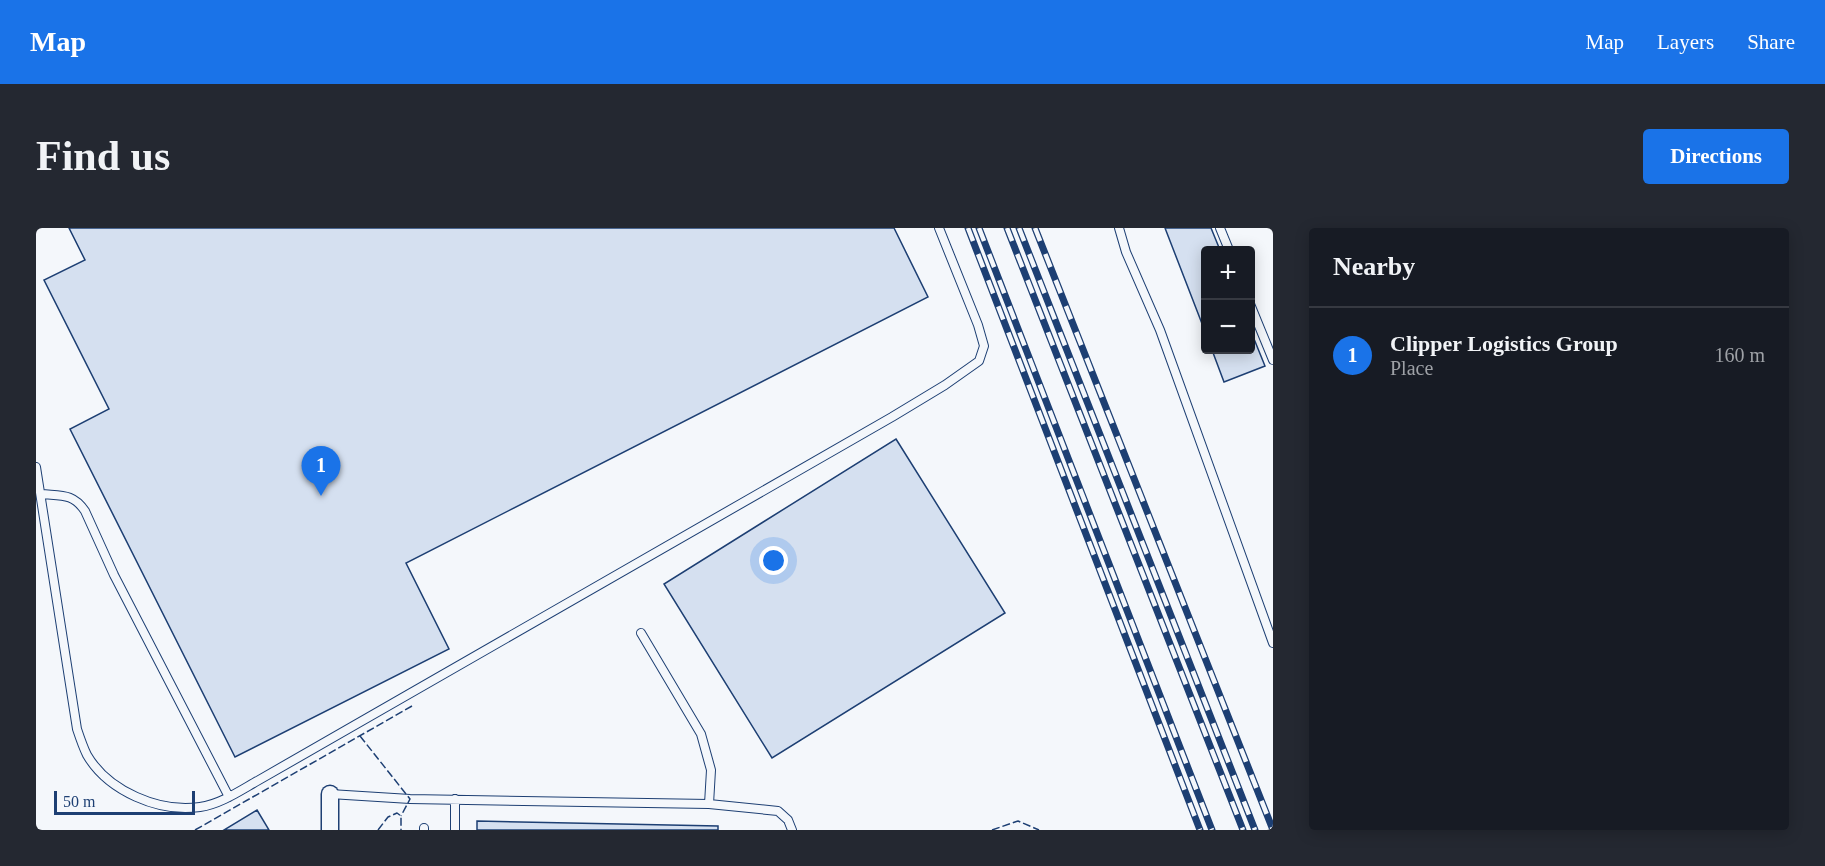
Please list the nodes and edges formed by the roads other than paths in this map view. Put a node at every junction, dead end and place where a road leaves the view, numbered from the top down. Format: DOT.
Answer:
graph roads {
  1 [pos="939,228"];
  2 [pos="1119,228"];
  3 [pos="1220,228"];
  4 [pos="1227,246"];
  5 [pos="1255,314"];
  6 [pos="1273,360"];
  7 [pos="36,466"];
  8 [pos="41,494"];
  9 [pos="641,633"];
  10 [pos="1273,643"];
  11 [pos="330,794"];
  12 [pos="229,797"];
  13 [pos="455,799"];
  14 [pos="709,804"];
  15 [pos="330,830"];
  16 [pos="455,830"];
  17 [pos="792,830"];
  1 -- 12 [label="lane"];
  2 -- 10 [label="lane"];
  3 -- 4 [label="lane"];
  5 -- 6 [label="lane"];
  7 -- 8 [label="lane"];
  8 -- 12 [label="lane"];
  8 -- 12 [label="lane"];
  9 -- 14 [label="lane"];
  11 -- 13 [label="lane"];
  11 -- 15 [label="street"];
  13 -- 14 [label="lane"];
  13 -- 16 [label="lane"];
  14 -- 17 [label="lane"];
}
